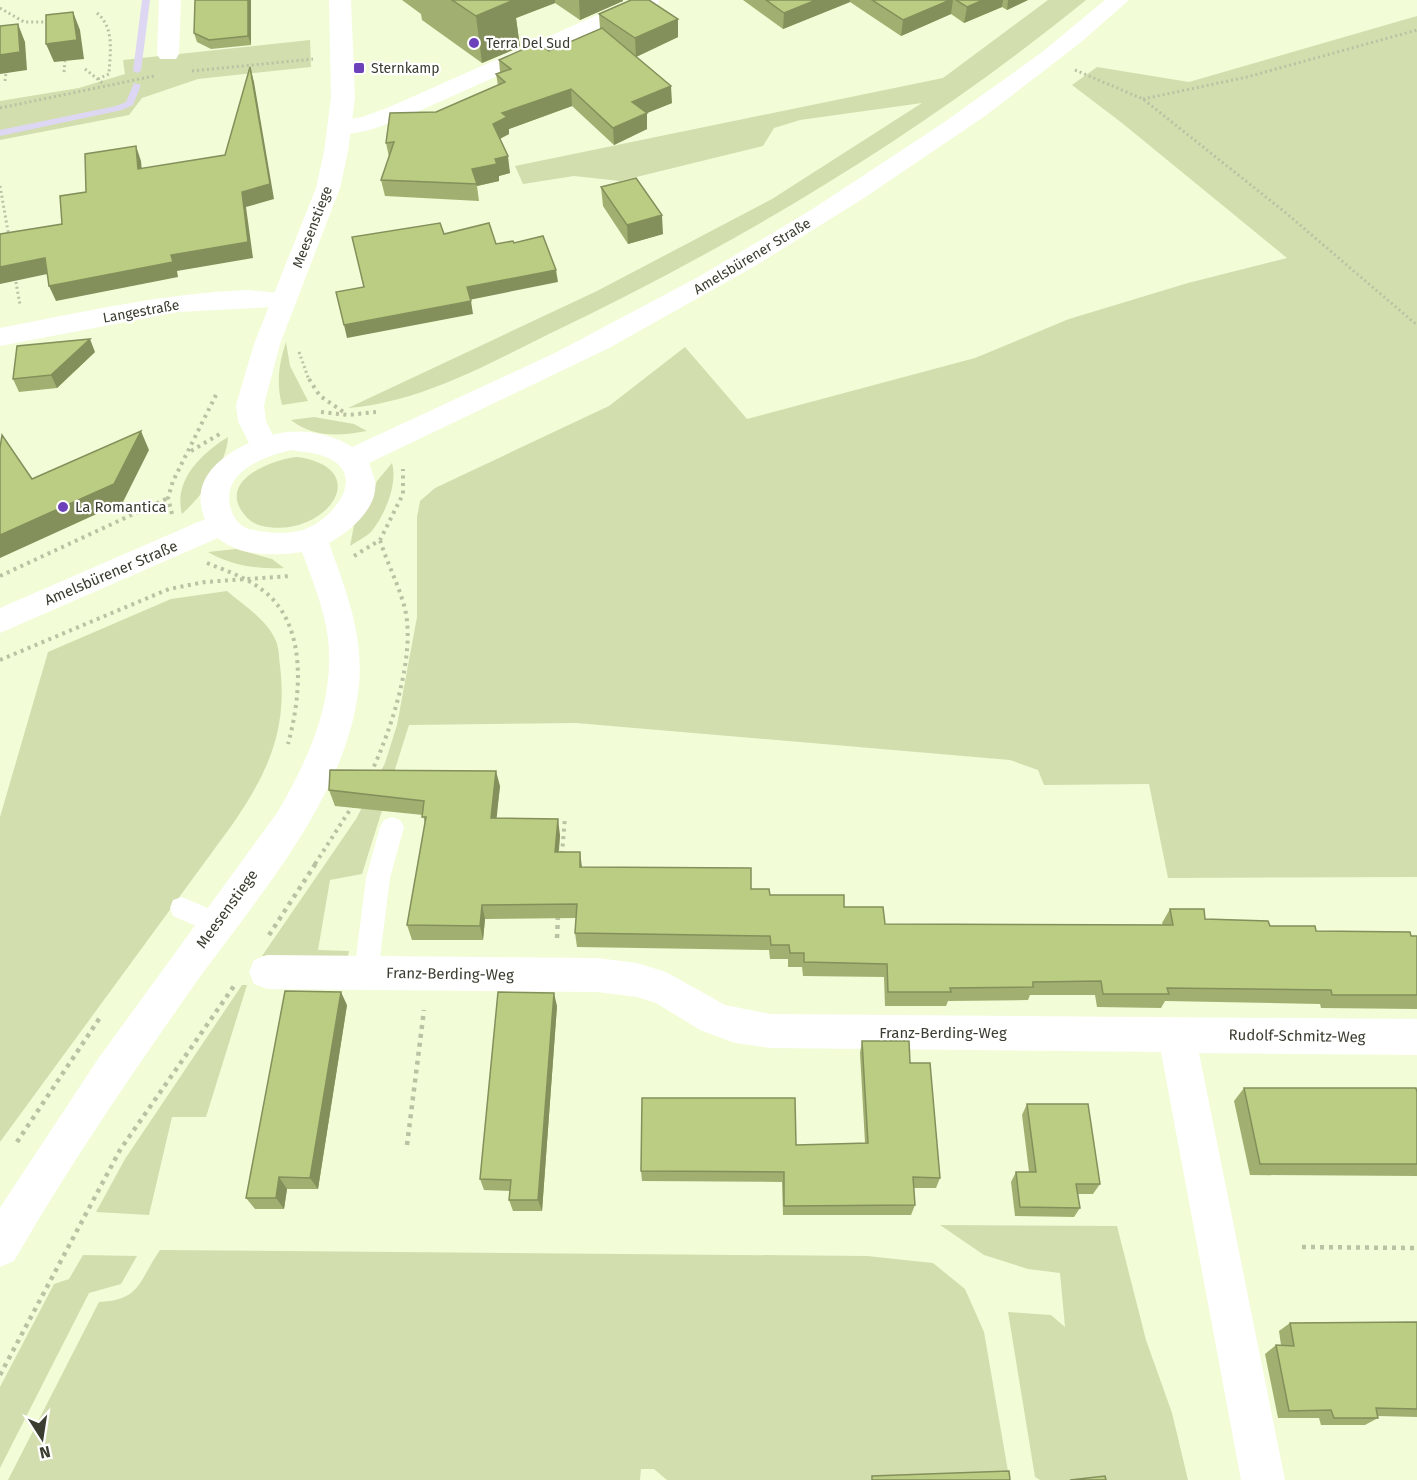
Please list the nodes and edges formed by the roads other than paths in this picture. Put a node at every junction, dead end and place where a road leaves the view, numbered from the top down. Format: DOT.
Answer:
graph roads {
  1 [pos="170,0"];
  2 [pos="340,0"];
  3 [pos="649,0"];
  4 [pos="1119,0"];
  5 [pos="168,54"];
  6 [pos="340,127"];
  7 [pos="283,300"];
  8 [pos="12,335"];
  9 [pos="266,445"];
  10 [pos="353,459"];
  11 [pos="222,524"];
  12 [pos="313,539"];
  13 [pos="0,621"];
  14 [pos="392,827"];
  15 [pos="182,908"];
  16 [pos="217,924"];
  17 [pos="267,972"];
  18 [pos="366,973"];
  19 [pos="1177,1035"];
  20 [pos="1417,1037"];
  21 [pos="0,1247"];
  22 [pos="1263,1480"];
  1 -- 5 [label="street"];
  2 -- 6 [label="street, Meesenstiege"];
  3 -- 6 [label="street"];
  4 -- 10 [label="street, Amelsbürener Straße"];
  6 -- 7 [label="street, Meesenstiege"];
  7 -- 8 [label="street, Langestraße"];
  7 -- 9 [label="street, Meesenstiege"];
  9 -- 10 [label="street"];
  9 -- 11 [label="street"];
  10 -- 12 [label="street"];
  11 -- 12 [label="street"];
  11 -- 13 [label="street, Amelsbürener Straße"];
  12 -- 16 [label="street, Meesenstiege"];
  14 -- 18 [label="lane"];
  15 -- 16 [label="lane"];
  16 -- 21 [label="street, Meesenstiege"];
  17 -- 18 [label="street, Franz-Berding-Weg"];
  18 -- 19 [label="street, Franz-Berding-Weg"];
  19 -- 20 [label="street, Rudolf-Schmitz-Weg"];
  19 -- 22 [label="street"];
}
